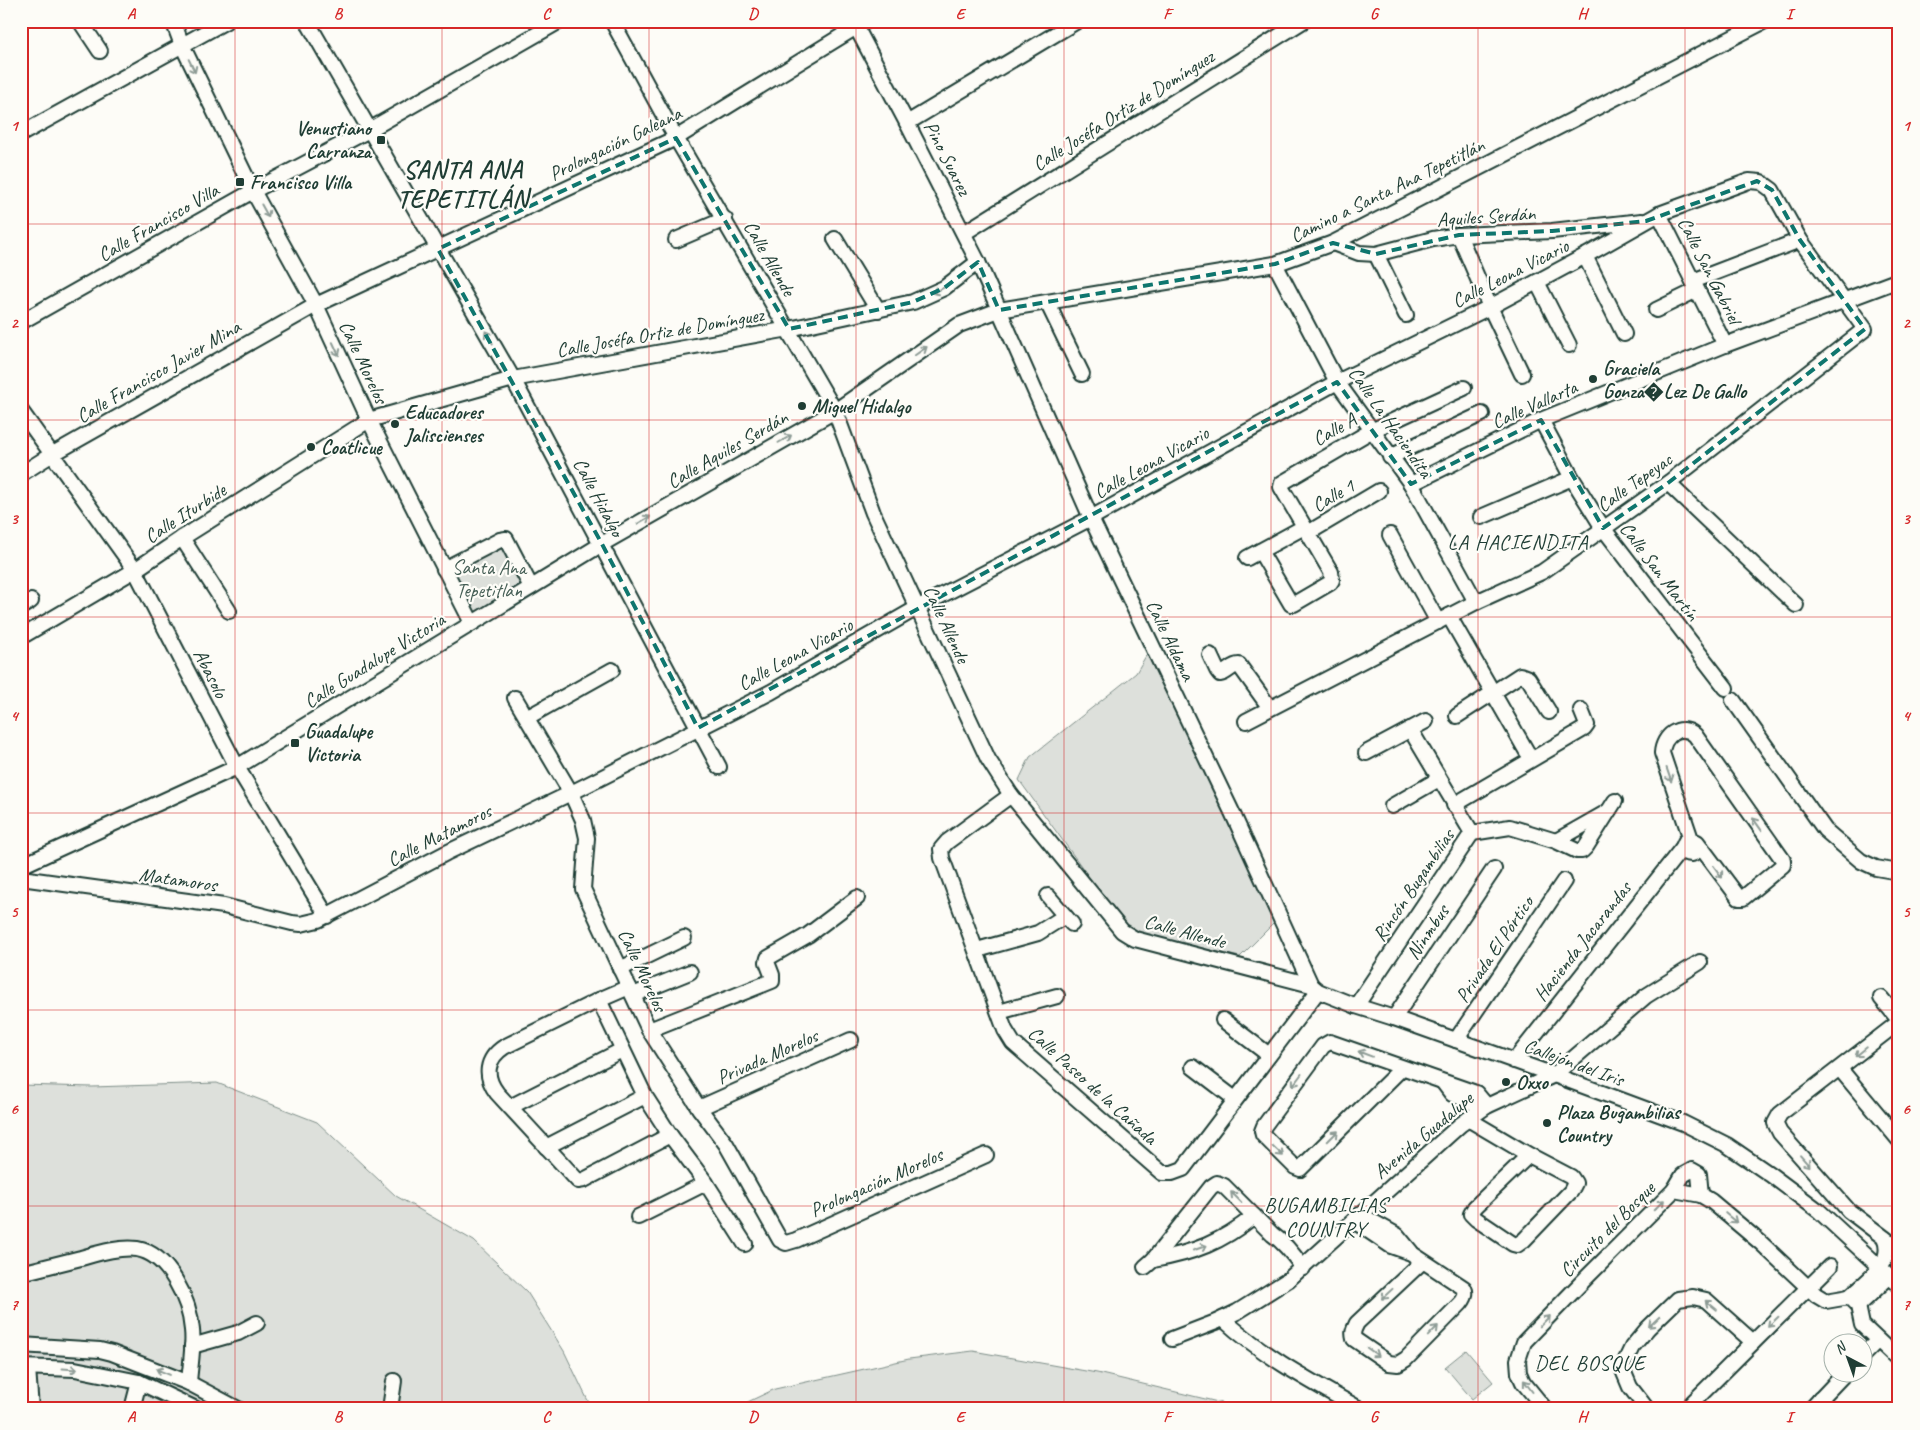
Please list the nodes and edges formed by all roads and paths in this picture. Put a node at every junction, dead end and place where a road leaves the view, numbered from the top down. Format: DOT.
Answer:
graph roads {
  1 [pos="80,21"];
  2 [pos="173,21"];
  3 [pos="226,21"];
  4 [pos="307,21"];
  5 [pos="560,21"];
  6 [pos="612,21"];
  7 [pos="1076,21"];
  8 [pos="1303,21"];
  9 [pos="1765,21"];
  10 [pos="858,23"];
  11 [pos="182,46"];
  12 [pos="100,52"];
  13 [pos="907,123"];
  14 [pos="370,130"];
  15 [pos="21,134"];
  16 [pos="676,138"];
  17 [pos="253,191"];
  18 [pos="1659,214"];
  19 [pos="725,219"];
  20 [pos="1646,221"];
  21 [pos="964,233"];
  22 [pos="1459,235"];
  23 [pos="835,239"];
  24 [pos="676,240"];
  25 [pos="1800,240"];
  26 [pos="1333,243"];
  27 [pos="438,249"];
  28 [pos="1376,254"];
  29 [pos="1585,256"];
  30 [pos="978,262"];
  31 [pos="1275,264"];
  32 [pos="1537,282"];
  33 [pos="1897,284"];
  34 [pos="1695,285"];
  35 [pos="1843,300"];
  36 [pos="1048,302"];
  37 [pos="316,305"];
  38 [pos="1490,307"];
  39 [pos="878,310"];
  40 [pos="999,310"];
  41 [pos="1656,310"];
  42 [pos="1406,316"];
  43 [pos="21,322"];
  44 [pos="789,329"];
  45 [pos="1624,334"];
  46 [pos="1569,344"];
  47 [pos="1725,345"];
  48 [pos="1082,374"];
  49 [pos="1522,374"];
  50 [pos="513,379"];
  51 [pos="1337,382"];
  52 [pos="1464,388"];
  53 [pos="21,411"];
  54 [pos="835,411"];
  55 [pos="1482,414"];
  56 [pos="369,420"];
  57 [pos="1541,420"];
  58 [pos="1371,431"];
  59 [pos="51,455"];
  60 [pos="1390,457"];
  61 [pos="21,474"];
  62 [pos="1572,478"];
  63 [pos="1411,484"];
  64 [pos="1668,484"];
  65 [pos="1379,491"];
  66 [pos="1482,516"];
  67 [pos="1091,518"];
  68 [pos="1603,528"];
  69 [pos="1306,530"];
  70 [pos="1390,535"];
  71 [pos="182,538"];
  72 [pos="602,544"];
  73 [pos="1260,551"];
  74 [pos="1247,558"];
  75 [pos="444,569"];
  76 [pos="135,570"];
  77 [pos="532,587"];
  78 [pos="1476,602"];
  79 [pos="1796,605"];
  80 [pos="917,608"];
  81 [pos="229,611"];
  82 [pos="1444,619"];
  83 [pos="472,623"];
  84 [pos="21,637"];
  85 [pos="1210,655"];
  86 [pos="612,670"];
  87 [pos="1492,694"];
  88 [pos="515,698"];
  89 [pos="1270,708"];
  90 [pos="1582,710"];
  91 [pos="1548,712"];
  92 [pos="1457,716"];
  93 [pos="528,717"];
  94 [pos="1246,721"];
  95 [pos="1426,721"];
  96 [pos="698,728"];
  97 [pos="1410,729"];
  98 [pos="1527,752"];
  99 [pos="1366,753"];
  100 [pos="237,767"];
  101 [pos="719,767"];
  102 [pos="1440,779"];
  103 [pos="570,793"];
  104 [pos="1012,795"];
  105 [pos="1454,805"];
  106 [pos="1392,806"];
  107 [pos="1472,833"];
  108 [pos="1556,841"];
  109 [pos="1691,846"];
  110 [pos="21,866"];
  111 [pos="1494,869"];
  112 [pos="1899,872"];
  113 [pos="21,878"];
  114 [pos="1564,881"];
  115 [pos="1048,896"];
  116 [pos="857,898"];
  117 [pos="327,916"];
  118 [pos="684,938"];
  119 [pos="977,950"];
  120 [pos="1700,962"];
  121 [pos="620,969"];
  122 [pos="690,972"];
  123 [pos="1314,988"];
  124 [pos="631,991"];
  125 [pos="1057,996"];
  126 [pos="1881,998"];
  127 [pos="599,1000"];
  128 [pos="1356,1006"];
  129 [pos="999,1012"];
  130 [pos="1394,1018"];
  131 [pos="1223,1020"];
  132 [pos="1899,1021"];
  133 [pos="649,1030"];
  134 [pos="851,1040"];
  135 [pos="1456,1040"];
  136 [pos="622,1050"];
  137 [pos="1269,1055"];
  138 [pos="1517,1062"];
  139 [pos="1193,1067"];
  140 [pos="1402,1068"];
  141 [pos="1840,1069"];
  142 [pos="1554,1075"];
  143 [pos="645,1096"];
  144 [pos="1235,1099"];
  145 [pos="510,1107"];
  146 [pos="699,1108"];
  147 [pos="1484,1108"];
  148 [pos="1464,1122"];
  149 [pos="670,1135"];
  150 [pos="1899,1140"];
  151 [pos="546,1147"];
  152 [pos="986,1155"];
  153 [pos="1525,1158"];
  154 [pos="706,1183"];
  155 [pos="1674,1190"];
  156 [pos="1701,1195"];
  157 [pos="1254,1216"];
  158 [pos="638,1217"];
  159 [pos="1358,1218"];
  160 [pos="1884,1238"];
  161 [pos="783,1243"];
  162 [pos="745,1244"];
  163 [pos="1899,1249"];
  164 [pos="1417,1257"];
  165 [pos="1899,1258"];
  166 [pos="1830,1266"];
  167 [pos="1301,1269"];
  168 [pos="21,1273"];
  169 [pos="1889,1276"];
  170 [pos="1808,1288"];
  171 [pos="1854,1301"];
  172 [pos="1224,1319"];
  173 [pos="257,1323"];
  174 [pos="1172,1339"];
  175 [pos="1877,1341"];
  176 [pos="1753,1342"];
  177 [pos="21,1345"];
  178 [pos="192,1346"];
  179 [pos="1872,1346"];
  180 [pos="1899,1360"];
  181 [pos="24,1367"];
  182 [pos="394,1381"];
  183 [pos="139,1382"];
  184 [pos="1838,1382"];
  185 [pos="189,1383"];
  186 [pos="1820,1406"];
  187 [pos="31,1409"];
  188 [pos="132,1409"];
  189 [pos="196,1409"];
  190 [pos="238,1409"];
  191 [pos="390,1409"];
  192 [pos="1360,1409"];
  193 [pos="1545,1409"];
  194 [pos="1647,1409"];
  195 [pos="1686,1409"];
  1 -- 12 [label="street"];
  2 -- 11 [label="street, Calle Morelos"];
  3 -- 11 [label="street"];
  4 -- 14 [label="street, Calle Hidalgo"];
  5 -- 14 [label="street, Calle Francisco Villa"];
  6 -- 16 [label="street, Calle Allende"];
  7 -- 13 [label="street"];
  8 -- 21 [label="street, Calle Joséfa Ortiz de Domínguez"];
  9 -- 26 [label="street, Camino a Santa Ana Tepetitlán"];
  10 -- 13 [label="street, Pino Suarez"];
  10 -- 16 [label="street, Prolongación Galeana"];
  11 -- 15 [label="street"];
  11 -- 17 [label="street, Calle Morelos, one-way"];
  13 -- 21 [label="street, Pino Suarez"];
  14 -- 17 [label="street, Calle Francisco Villa"];
  14 -- 27 [label="street, Calle Hidalgo"];
  16 -- 19 [label="street, Calle Allende"];
  16 -- 27 [label="street, Prolongación Galeana"];
  17 -- 37 [label="street, Calle Morelos, one-way"];
  17 -- 43 [label="street, Calle Francisco Villa"];
  18 -- 20 [label="street, Calle Leona Vicario"];
  18 -- 25 [label="street, Calle Leona Vicario"];
  18 -- 34 [label="street, Calle San Gabriel"];
  19 -- 24 [label="street"];
  19 -- 44 [label="street, Calle Allende"];
  20 -- 22 [label="street, Aquiles Serdán"];
  20 -- 29 [label="street, Calle Leona Vicario"];
  21 -- 30 [label="street, Pino Suarez"];
  22 -- 28 [label="street, Aquiles Serdán"];
  22 -- 38 [label="street"];
  23 -- 39 [label="street"];
  25 -- 34 [label="street"];
  25 -- 35 [label="street"];
  26 -- 28 [label="street, Aquiles Serdán"];
  26 -- 31 [label="street, Camino a Santa Ana Tepetitlán"];
  27 -- 37 [label="street, Prolongación Galeana"];
  50 -- 27 [label="street, Calle Hidalgo, one-way"];
  28 -- 42 [label="street"];
  29 -- 32 [label="street, Calle Leona Vicario"];
  29 -- 45 [label="street"];
  30 -- 39 [label="street, Calle Joséfa Ortiz de Domínguez, one-way"];
  30 -- 40 [label="street, Pino Suarez"];
  31 -- 36 [label="street, Camino a Santa Ana Tepetitlán"];
  31 -- 51 [label="street, Calle La Haciendita"];
  32 -- 38 [label="street, Calle Leona Vicario"];
  32 -- 46 [label="street"];
  33 -- 35 [label="street, Calle Vallarta"];
  34 -- 41 [label="street"];
  34 -- 47 [label="street, Calle San Gabriel"];
  35 -- 47 [label="street, Calle Vallarta"];
  35 -- 64 [label="street, Calle Tepeyac"];
  36 -- 40 [label="street, Camino a Santa Ana Tepetitlán"];
  36 -- 48 [label="street"];
  37 -- 56 [label="street, Calle Morelos, one-way"];
  37 -- 59 [label="street, Calle Francisco Javier Mina"];
  38 -- 49 [label="street"];
  38 -- 51 [label="street, Calle Leona Vicario"];
  39 -- 44 [label="street, Calle Joséfa Ortiz de Domínguez"];
  54 -- 40 [label="street, Calle Aquiles Serdán, one-way"];
  40 -- 67 [label="street, Calle Aldama"];
  44 -- 50 [label="street, Calle Joséfa Ortiz de Domínguez"];
  44 -- 54 [label="street, Calle Allende"];
  47 -- 57 [label="street, Calle Vallarta"];
  50 -- 56 [label="street, Calle Joséfa Ortiz de Domínguez"];
  50 -- 72 [label="street, Calle Hidalgo"];
  51 -- 58 [label="street, Calle La Haciendita"];
  51 -- 67 [label="street, Calle Leona Vicario"];
  52 -- 58 [label="street, Calle A"];
  53 -- 59 [label="street, Abasolo"];
  72 -- 54 [label="street, Calle Aquiles Serdán, one-way"];
  54 -- 80 [label="street, Calle Allende"];
  55 -- 60 [label="street"];
  56 -- 71 [label="street, Calle Iturbide"];
  56 -- 75 [label="street, Calle Morelos"];
  57 -- 62 [label="street, Calle San Martín"];
  57 -- 63 [label="street, Calle Vallarta"];
  58 -- 60 [label="street, Calle La Haciendita"];
  58 -- 69 [label="street, Calle A"];
  59 -- 61 [label="street, Calle Francisco Javier Mina"];
  59 -- 76 [label="street, Abasolo"];
  60 -- 63 [label="street, Calle La Haciendita"];
  62 -- 66 [label="street"];
  62 -- 68 [label="street, Calle San Martín"];
  63 -- 78 [label="street, Calle La Haciendita"];
  64 -- 68 [label="street, Calle Tepeyac"];
  64 -- 79 [label="street"];
  65 -- 69 [label="street, Calle 1"];
  67 -- 80 [label="street, Calle Leona Vicario"];
  67 -- 123 [label="street, Calle Aldama"];
  68 -- 78 [label="street, Calle Tepeyac"];
  68 -- 112 [label="street, Calle San Martín"];
  69 -- 73 [label="street, Calle 1"];
  69 -- 73 [label="street"];
  70 -- 82 [label="street"];
  71 -- 76 [label="street, Calle Iturbide"];
  71 -- 81 [label="street"];
  72 -- 77 [label="street, Calle Guadalupe Victoria"];
  72 -- 96 [label="street, Calle Hidalgo"];
  73 -- 74 [label="street, Calle 1"];
  75 -- 77 [label="street"];
  75 -- 83 [label="street, Calle Morelos"];
  76 -- 84 [label="street, Calle Iturbide"];
  76 -- 100 [label="street, Abasolo"];
  77 -- 83 [label="street, Calle Guadalupe Victoria"];
  78 -- 82 [label="street, Calle Tepeyac"];
  80 -- 96 [label="street, Calle Leona Vicario"];
  80 -- 104 [label="street, Calle Allende"];
  82 -- 87 [label="street"];
  82 -- 89 [label="street, Calle Tepeyac"];
  83 -- 100 [label="street, Calle Guadalupe Victoria"];
  85 -- 89 [label="street"];
  86 -- 93 [label="street"];
  87 -- 91 [label="street"];
  87 -- 92 [label="street"];
  87 -- 98 [label="street"];
  88 -- 93 [label="street, Calle Morelos"];
  89 -- 94 [label="street, Calle Tepeyac"];
  90 -- 105 [label="street"];
  93 -- 103 [label="street, Calle Morelos"];
  95 -- 97 [label="street"];
  96 -- 101 [label="street, Calle Hidalgo"];
  96 -- 103 [label="street, Calle Leona Vicario"];
  97 -- 99 [label="street"];
  97 -- 102 [label="street"];
  100 -- 110 [label="street"];
  100 -- 117 [label="street, Abasolo"];
  102 -- 105 [label="street"];
  102 -- 106 [label="street"];
  103 -- 117 [label="street, Calle Matamoros"];
  103 -- 121 [label="street, Calle Morelos"];
  104 -- 119 [label="street, Calle Paseo de la Cañada"];
  104 -- 123 [label="street, Calle Allende"];
  105 -- 107 [label="street"];
  107 -- 108 [label="street, Rincón Bugambilias"];
  107 -- 128 [label="street, Rincón Bugambilias"];
  108 -- 108 [label="street, Rincón Bugambilias"];
  109 -- 109 [label="street, one-way"];
  109 -- 138 [label="street, Hacienda Jacarandas"];
  111 -- 130 [label="street, Ninmbus"];
  113 -- 117 [label="street, Matamoros"];
  114 -- 135 [label="street, Privada El Pórtico"];
  115 -- 119 [label="street"];
  116 -- 133 [label="street"];
  118 -- 121 [label="street"];
  119 -- 129 [label="street, Calle Paseo de la Cañada"];
  120 -- 142 [label="street, Avenida Guadalupe"];
  121 -- 124 [label="street, Calle Morelos"];
  122 -- 124 [label="street"];
  123 -- 128 [label="street, Callejón del Iris"];
  123 -- 137 [label="street, Calle Paseo de la Cañada"];
  124 -- 127 [label="street"];
  124 -- 133 [label="street, Calle Morelos"];
  125 -- 129 [label="street"];
  126 -- 132 [label="street"];
  127 -- 136 [label="street"];
  127 -- 145 [label="street"];
  128 -- 130 [label="street, Callejón del Iris"];
  129 -- 144 [label="street, Calle Paseo de la Cañada"];
  130 -- 135 [label="street, Callejón del Iris"];
  131 -- 137 [label="street"];
  132 -- 141 [label="street, one-way"];
  133 -- 146 [label="street, Calle Morelos"];
  134 -- 146 [label="street, Privada Morelos"];
  135 -- 138 [label="street, Callejón del Iris"];
  136 -- 143 [label="street"];
  136 -- 145 [label="street"];
  137 -- 144 [label="street, Calle Paseo de la Cañada"];
  138 -- 142 [label="street, Callejón del Iris"];
  139 -- 144 [label="street"];
  140 -- 140 [label="street, one-way"];
  140 -- 147 [label="street"];
  141 -- 150 [label="street"];
  141 -- 160 [label="street, one-way"];
  142 -- 147 [label="street, Avenida Guadalupe"];
  142 -- 169 [label="street, Callejón del Iris"];
  143 -- 149 [label="street"];
  143 -- 151 [label="street"];
  145 -- 151 [label="street"];
  146 -- 161 [label="street, Calle Morelos"];
  147 -- 148 [label="street, Avenida Guadalupe"];
  148 -- 153 [label="street"];
  148 -- 159 [label="street, Avenida Guadalupe"];
  149 -- 151 [label="street"];
  149 -- 154 [label="street"];
  152 -- 161 [label="street, Prolongación Morelos"];
  153 -- 153 [label="street"];
  154 -- 158 [label="street"];
  154 -- 162 [label="street"];
  155 -- 156 [label="street, Circuito del Bosque"];
  155 -- 156 [label="street"];
  193 -- 155 [label="street, Circuito del Bosque, one-way"];
  156 -- 170 [label="street, Circuito del Bosque, one-way"];
  157 -- 157 [label="street, one-way"];
  157 -- 167 [label="street"];
  159 -- 164 [label="street"];
  159 -- 167 [label="street, Avenida Guadalupe"];
  160 -- 163 [label="street"];
  160 -- 169 [label="street"];
  164 -- 164 [label="street, one-way"];
  165 -- 169 [label="street"];
  166 -- 170 [label="street"];
  167 -- 172 [label="street, Avenida Guadalupe"];
  168 -- 178 [label="street"];
  169 -- 171 [label="street"];
  170 -- 171 [label="street, Circuito del Bosque"];
  170 -- 176 [label="street, one-way"];
  171 -- 175 [label="street"];
  172 -- 174 [label="street, Avenida Guadalupe"];
  172 -- 192 [label="street"];
  173 -- 178 [label="street"];
  175 -- 179 [label="street"];
  175 -- 180 [label="street"];
  176 -- 194 [label="street, one-way"];
  176 -- 195 [label="street"];
  185 -- 177 [label="street, one-way"];
  178 -- 185 [label="street"];
  181 -- 183 [label="street, one-way"];
  181 -- 187 [label="street"];
  182 -- 191 [label="street"];
  183 -- 188 [label="street"];
  183 -- 189 [label="street"];
  184 -- 186 [label="street"];
  185 -- 190 [label="street"];
}
